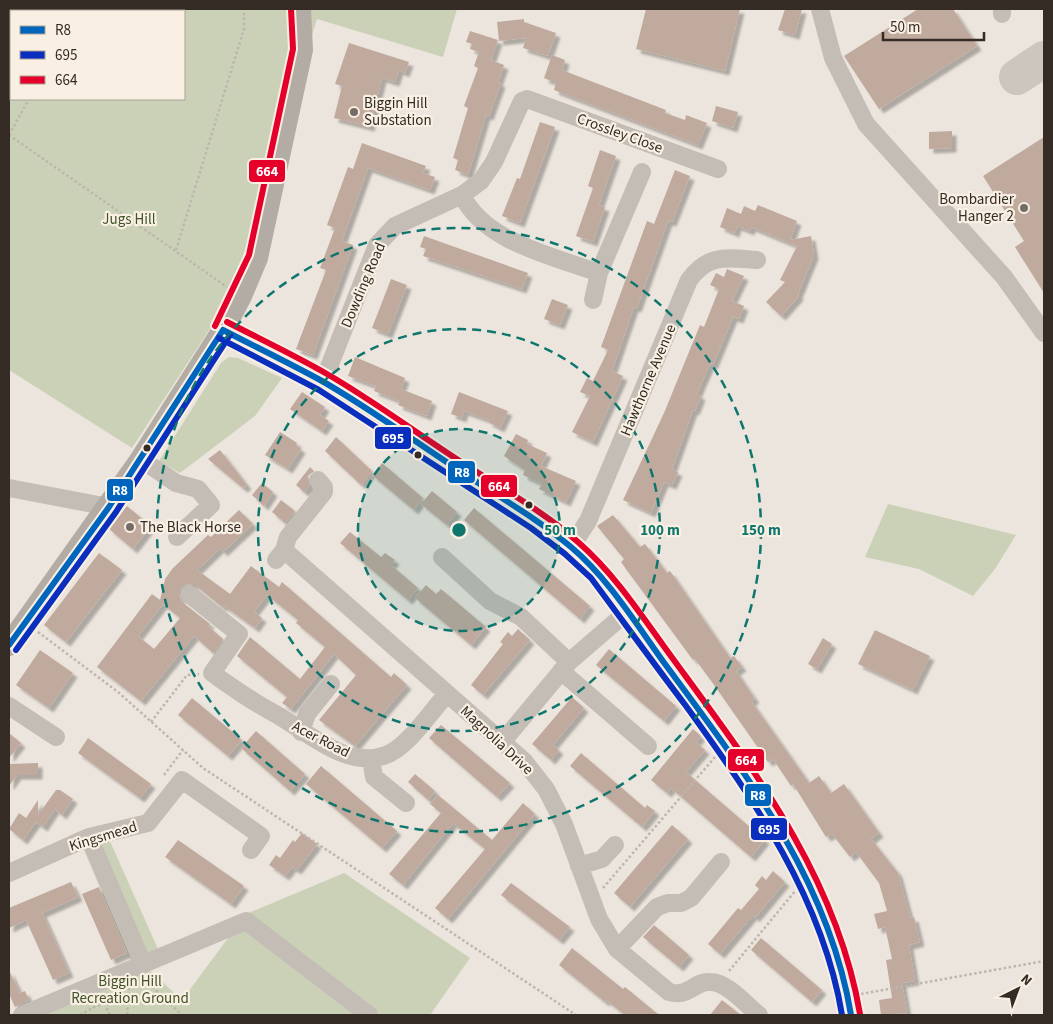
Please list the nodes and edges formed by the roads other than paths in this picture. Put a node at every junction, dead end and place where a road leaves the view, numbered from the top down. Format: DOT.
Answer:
graph roads {
  1 [pos="300,9"];
  2 [pos="820,9"];
  3 [pos="522,101"];
  4 [pos="718,169"];
  5 [pos="642,172"];
  6 [pos="462,195"];
  7 [pos="757,260"];
  8 [pos="599,273"];
  9 [pos="593,300"];
  10 [pos="223,330"];
  11 [pos="1044,333"];
  12 [pos="323,382"];
  13 [pos="141,459"];
  14 [pos="318,480"];
  15 [pos="9,488"];
  16 [pos="109,508"];
  17 [pos="177,536"];
  18 [pos="571,547"];
  19 [pos="442,557"];
  20 [pos="189,594"];
  21 [pos="628,611"];
  22 [pos="14,637"];
  23 [pos="565,666"];
  24 [pos="331,684"];
  25 [pos="447,694"];
  26 [pos="9,706"];
  27 [pos="301,732"];
  28 [pos="56,737"];
  29 [pos="503,741"];
  30 [pos="648,746"];
  31 [pos="370,759"];
  32 [pos="406,803"];
  33 [pos="89,837"];
  34 [pos="614,845"];
  35 [pos="251,850"];
  36 [pos="721,862"];
  37 [pos="579,866"];
  38 [pos="10,869"];
  39 [pos="617,949"];
  40 [pos="142,964"];
  41 [pos="22,1015"];
  42 [pos="369,1015"];
  43 [pos="759,1015"];
  44 [pos="851,1015"];
  1 -- 10 [label="main road"];
  2 -- 11 [label="street"];
  3 -- 4 [label="street, Crossley Close"];
  3 -- 6 [label="street, Dowding Road"];
  5 -- 8 [label="street"];
  6 -- 8 [label="street"];
  6 -- 12 [label="street, Dowding Road"];
  7 -- 18 [label="street, Hawthorne Avenue"];
  8 -- 9 [label="street"];
  10 -- 12 [label="street"];
  10 -- 13 [label="main road"];
  12 -- 18 [label="street"];
  13 -- 16 [label="main road"];
  13 -- 17 [label="street"];
  14 -- 25 [label="street, Magnolia Drive"];
  15 -- 16 [label="street"];
  16 -- 22 [label="main road"];
  18 -- 21 [label="street"];
  19 -- 23 [label="street"];
  20 -- 27 [label="street, Acer Road"];
  21 -- 23 [label="street"];
  21 -- 44 [label="street"];
  23 -- 29 [label="street"];
  23 -- 30 [label="street"];
  24 -- 27 [label="street"];
  25 -- 29 [label="street, Magnolia Drive"];
  25 -- 31 [label="street, Acer Road"];
  26 -- 28 [label="street"];
  27 -- 31 [label="street, Acer Road"];
  29 -- 37 [label="street, Magnolia Drive"];
  31 -- 32 [label="street"];
  33 -- 35 [label="street, Kingsmead"];
  33 -- 38 [label="street, Kingsmead"];
  33 -- 40 [label="street"];
  34 -- 37 [label="street"];
  36 -- 39 [label="street"];
  37 -- 39 [label="street, Magnolia Drive"];
  39 -- 43 [label="street, Magnolia Drive"];
  40 -- 41 [label="street"];
  40 -- 42 [label="street"];
}
